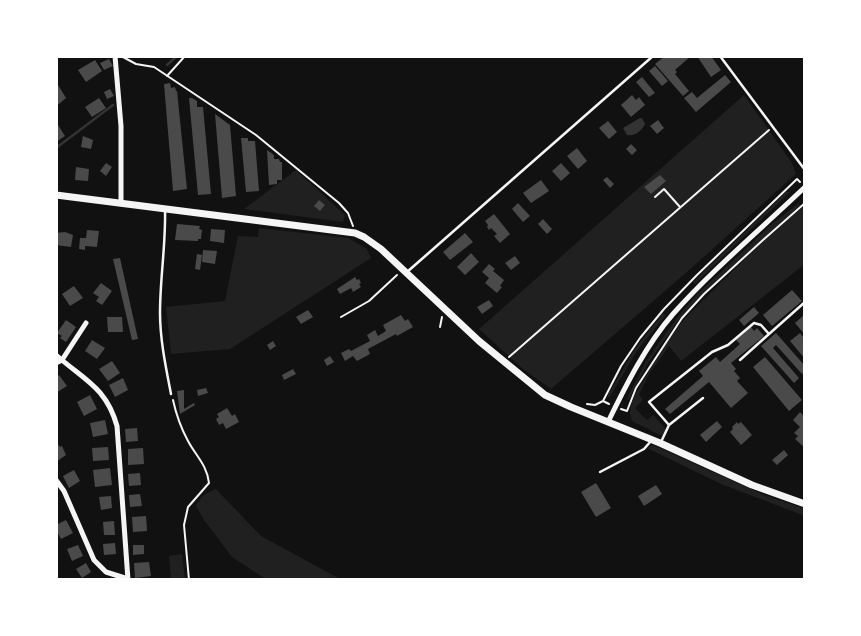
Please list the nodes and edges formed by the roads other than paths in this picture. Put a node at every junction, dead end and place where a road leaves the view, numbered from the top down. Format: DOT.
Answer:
graph roads {
  1 [pos="117,56"];
  2 [pos="654,56"];
  3 [pos="720,56"];
  4 [pos="805,170"];
  5 [pos="805,188"];
  6 [pos="56,196"];
  7 [pos="121,203"];
  8 [pos="165,208"];
  9 [pos="404,271"];
  10 [pos="805,302"];
  11 [pos="86,323"];
  12 [pos="769,334"];
  13 [pos="56,355"];
  14 [pos="740,360"];
  15 [pos="59,362"];
  16 [pos="171,394"];
  17 [pos="703,398"];
  18 [pos="608,422"];
  19 [pos="669,425"];
  20 [pos="652,440"];
  21 [pos="660,443"];
  22 [pos="600,472"];
  23 [pos="56,480"];
  24 [pos="805,504"];
  25 [pos="128,579"];
  1 -- 7 [label="street"];
  2 -- 9 [label="lane"];
  3 -- 4 [label="lane"];
  5 -- 18 [label="street"];
  6 -- 7 [label="street"];
  7 -- 8 [label="street"];
  8 -- 9 [label="street"];
  8 -- 16 [label="lane"];
  9 -- 18 [label="street"];
  10 -- 12 [label="lane"];
  11 -- 15 [label="street"];
  12 -- 14 [label="lane"];
  12 -- 19 [label="lane"];
  13 -- 15 [label="street"];
  15 -- 25 [label="street"];
  17 -- 19 [label="lane"];
  18 -- 20 [label="street"];
  19 -- 21 [label="lane"];
  20 -- 21 [label="street"];
  20 -- 22 [label="lane"];
  21 -- 24 [label="street"];
  23 -- 25 [label="street"];
}
